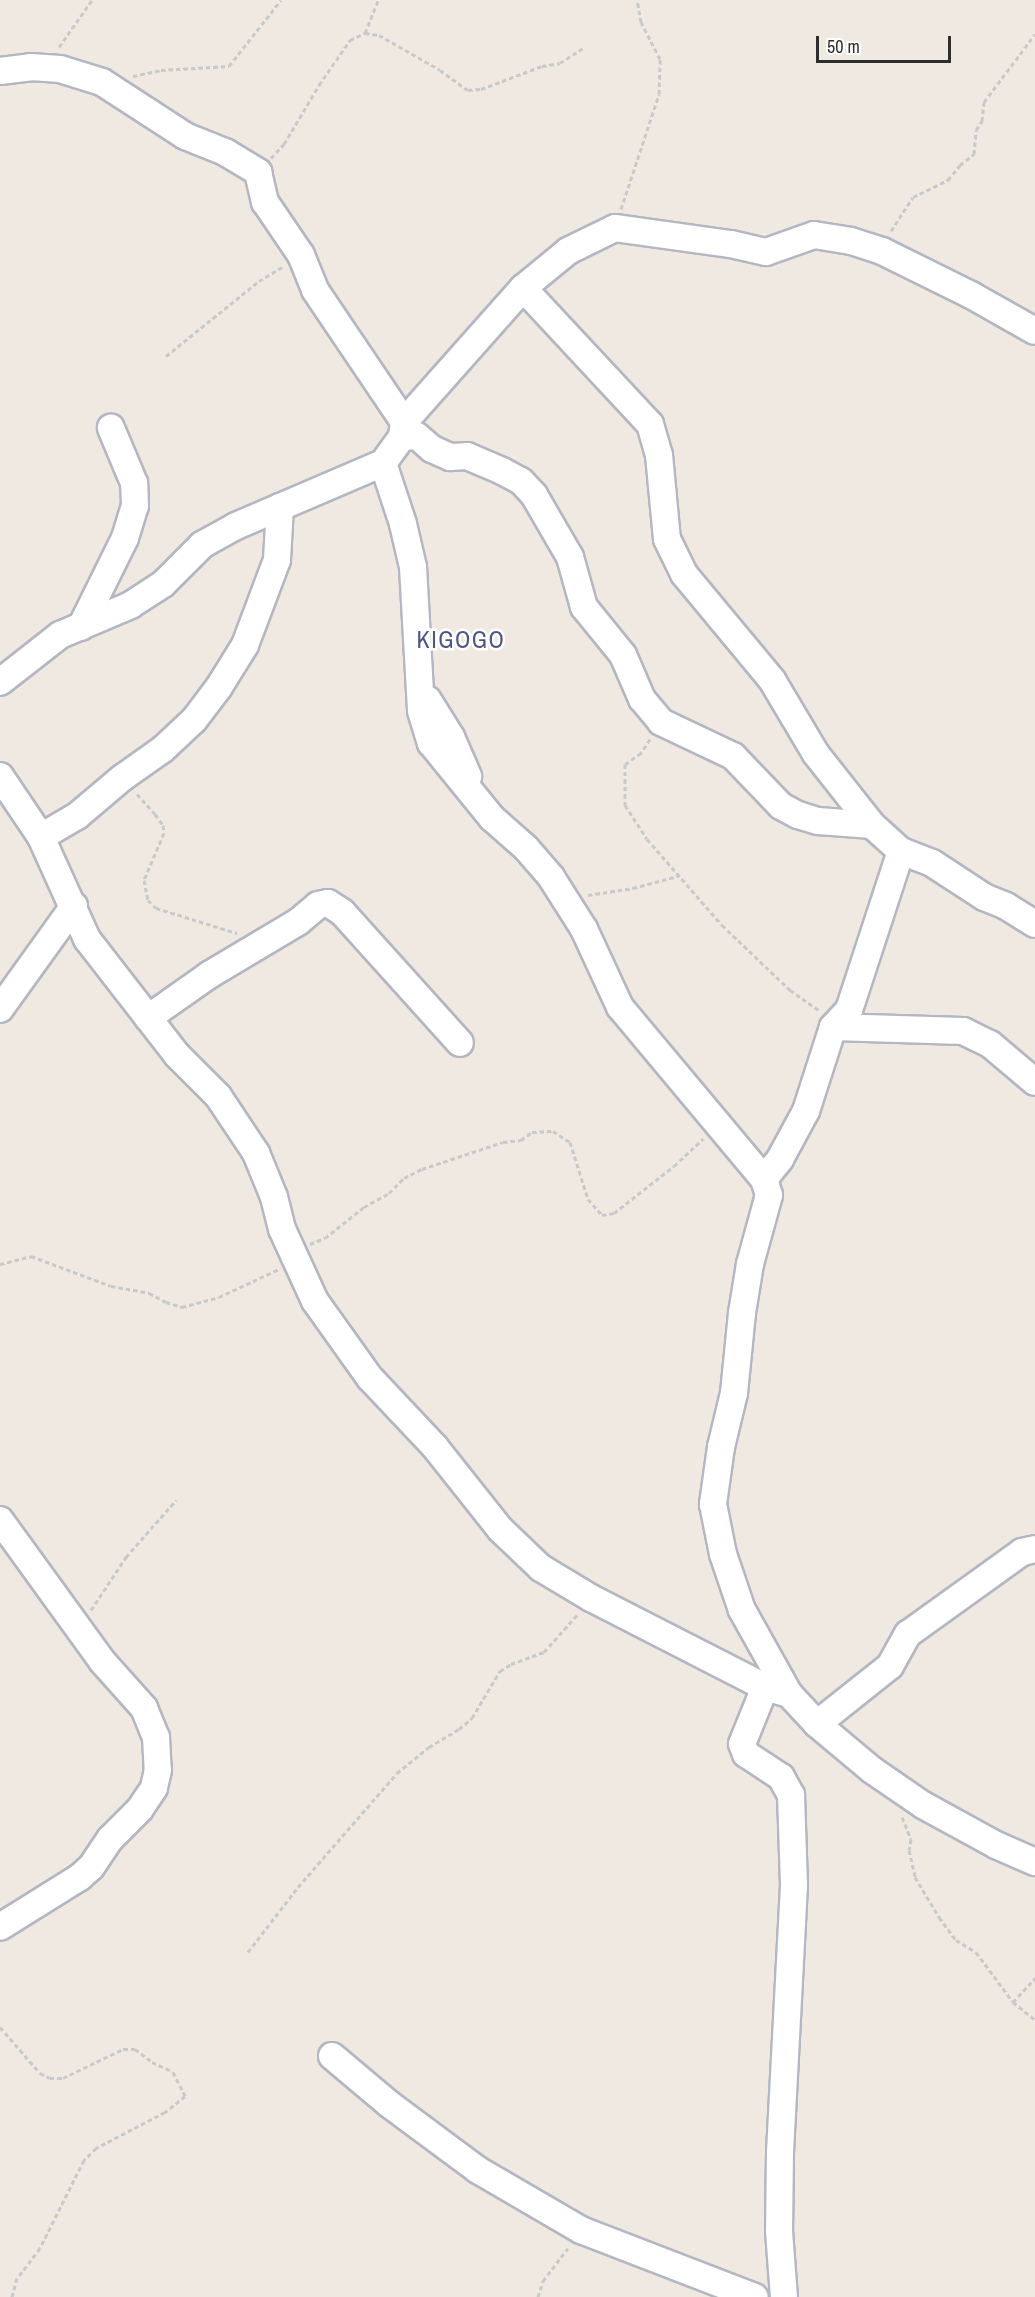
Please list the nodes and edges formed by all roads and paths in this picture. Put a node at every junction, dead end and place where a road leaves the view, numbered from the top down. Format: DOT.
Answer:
graph roads {
  1 [pos="92,0"];
  2 [pos="281,0"];
  3 [pos="378,0"];
  4 [pos="637,0"];
  5 [pos="364,33"];
  6 [pos="1035,34"];
  7 [pos="583,48"];
  8 [pos="44,68"];
  9 [pos="0,71"];
  10 [pos="102,82"];
  11 [pos="258,172"];
  12 [pos="615,228"];
  13 [pos="882,251"];
  14 [pos="301,255"];
  15 [pos="522,288"];
  16 [pos="1035,331"];
  17 [pos="166,356"];
  18 [pos="111,428"];
  19 [pos="403,430"];
  20 [pos="383,463"];
  21 [pos="280,507"];
  22 [pos="81,627"];
  23 [pos="0,682"];
  24 [pos="661,722"];
  25 [pos="126,774"];
  26 [pos="0,776"];
  27 [pos="872,825"];
  28 [pos="41,837"];
  29 [pos="901,851"];
  30 [pos="678,876"];
  31 [pos="565,897"];
  32 [pos="74,906"];
  33 [pos="1035,924"];
  34 [pos="271,939"];
  35 [pos="0,1009"];
  36 [pos="148,1018"];
  37 [pos="841,1018"];
  38 [pos="460,1043"];
  39 [pos="1035,1082"];
  40 [pos="720,1125"];
  41 [pos="764,1179"];
  42 [pos="295,1257"];
  43 [pos="0,1264"];
  44 [pos="176,1500"];
  45 [pos="0,1520"];
  46 [pos="1035,1549"];
  47 [pos="591,1598"];
  48 [pos="77,1629"];
  49 [pos="777,1690"];
  50 [pos="817,1724"];
  51 [pos="901,1815"];
  52 [pos="1035,1862"];
  53 [pos="0,1928"];
  54 [pos="248,1952"];
  55 [pos="1035,1978"];
  56 [pos="1013,2002"];
  57 [pos="1035,2020"];
  58 [pos="0,2027"];
  59 [pos="332,2056"];
  60 [pos="582,2230"];
  61 [pos="12,2297"];
  62 [pos="538,2297"];
  63 [pos="755,2297"];
  64 [pos="784,2297"];
  1 -- 8 [label="path"];
  2 -- 10 [label="path"];
  3 -- 5 [label="path"];
  4 -- 12 [label="path"];
  5 -- 7 [label="path"];
  5 -- 11 [label="path"];
  6 -- 13 [label="path"];
  8 -- 9 [label="street"];
  8 -- 10 [label="street"];
  10 -- 11 [label="street"];
  11 -- 14 [label="street"];
  12 -- 13 [label="street"];
  12 -- 15 [label="street"];
  13 -- 16 [label="street"];
  14 -- 17 [label="path"];
  14 -- 19 [label="street"];
  15 -- 19 [label="street"];
  15 -- 27 [label="street"];
  18 -- 22 [label="street"];
  19 -- 20 [label="street"];
  19 -- 24 [label="street"];
  20 -- 21 [label="street"];
  20 -- 31 [label="street"];
  21 -- 22 [label="street"];
  21 -- 25 [label="street"];
  22 -- 23 [label="street"];
  24 -- 27 [label="street"];
  24 -- 30 [label="path"];
  25 -- 28 [label="street"];
  25 -- 34 [label="path"];
  26 -- 28 [label="street"];
  27 -- 29 [label="street"];
  28 -- 32 [label="street"];
  29 -- 33 [label="street"];
  29 -- 37 [label="street"];
  30 -- 31 [label="path"];
  30 -- 37 [label="path"];
  31 -- 40 [label="street"];
  32 -- 35 [label="street"];
  32 -- 36 [label="street"];
  34 -- 36 [label="street"];
  34 -- 38 [label="street"];
  36 -- 42 [label="street"];
  37 -- 39 [label="street"];
  37 -- 41 [label="street"];
  40 -- 41 [label="street"];
  40 -- 42 [label="path"];
  41 -- 49 [label="street"];
  42 -- 43 [label="path"];
  42 -- 47 [label="street"];
  44 -- 48 [label="path"];
  45 -- 48 [label="street"];
  46 -- 50 [label="street"];
  47 -- 49 [label="street"];
  47 -- 54 [label="path"];
  48 -- 53 [label="street"];
  49 -- 50 [label="street"];
  49 -- 64 [label="street"];
  50 -- 52 [label="street"];
  51 -- 56 [label="path"];
  55 -- 56 [label="path"];
  56 -- 57 [label="path"];
  58 -- 61 [label="path"];
  59 -- 60 [label="street"];
  60 -- 62 [label="path"];
  60 -- 63 [label="street"];
}
